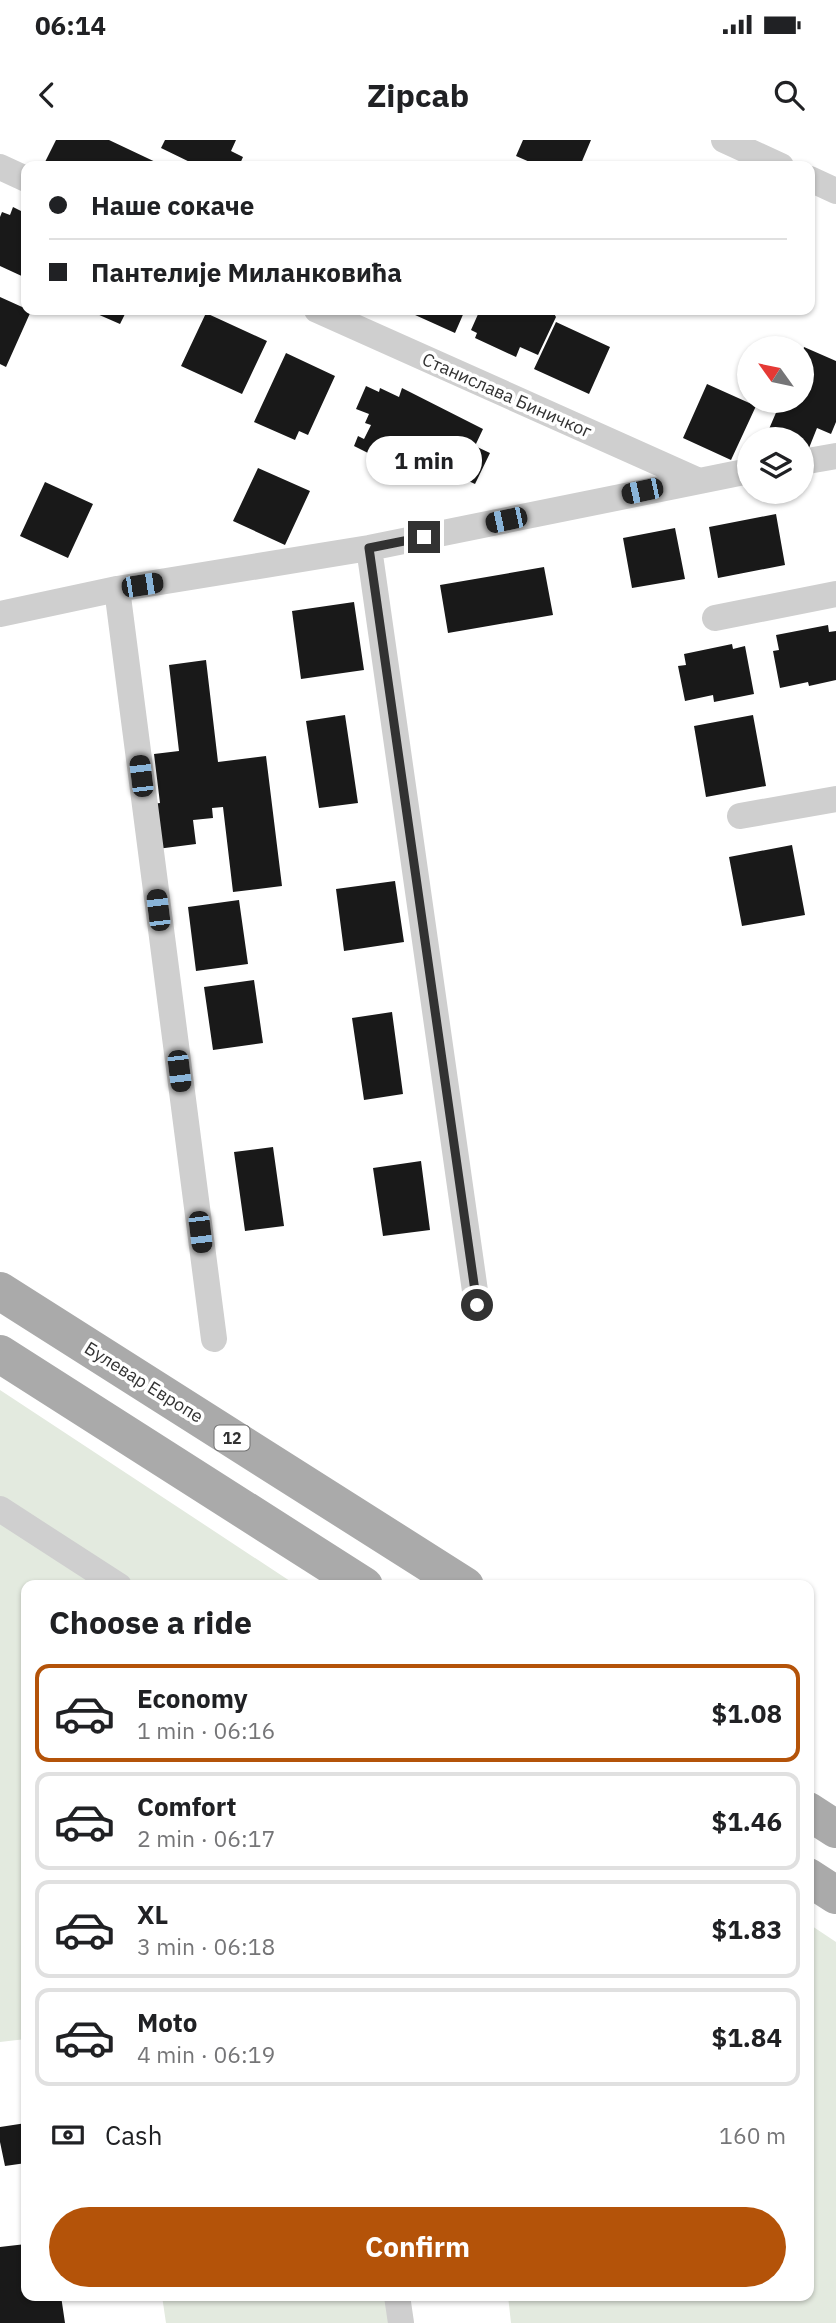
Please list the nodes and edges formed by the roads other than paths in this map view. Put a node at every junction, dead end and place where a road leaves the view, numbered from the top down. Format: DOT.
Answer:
graph roads {
  1 [pos="723,140"];
  2 [pos="770,161"];
  3 [pos="0,167"];
  4 [pos="21,177"];
  5 [pos="815,181"];
  6 [pos="836,191"];
  7 [pos="328,315"];
  8 [pos="836,456"];
  9 [pos="814,460"];
  10 [pos="737,473"];
  11 [pos="696,480"];
  12 [pos="369,548"];
  13 [pos="117,589"];
  14 [pos="836,594"];
  15 [pos="0,614"];
  16 [pos="715,618"];
  17 [pos="836,799"];
  18 [pos="740,816"];
  19 [pos="0,1291"];
  20 [pos="477,1305"];
  21 [pos="214,1339"];
  22 [pos="0,1354"];
  23 [pos="0,1509"];
  24 [pos="110,1580"];
  25 [pos="355,1580"];
  26 [pos="456,1580"];
  27 [pos="814,1815"];
  28 [pos="836,1829"];
  29 [pos="814,1881"];
  30 [pos="836,1895"];
  31 [pos="398,2301"];
  32 [pos="401,2323"];
  1 -- 2 [label="street"];
  3 -- 4 [label="street"];
  5 -- 6 [label="street"];
  7 -- 11 [label="street, Станислава Биничког"];
  8 -- 9 [label="street"];
  10 -- 11 [label="street"];
  11 -- 12 [label="street"];
  12 -- 13 [label="street"];
  12 -- 20 [label="street"];
  13 -- 15 [label="street"];
  13 -- 21 [label="street"];
  14 -- 16 [label="street"];
  17 -- 18 [label="street"];
  19 -- 26 [label="main road, Булевар Европе / 12"];
  22 -- 25 [label="main road"];
  23 -- 24 [label="street"];
  27 -- 28 [label="main road"];
  29 -- 30 [label="main road"];
  31 -- 32 [label="street"];
}
